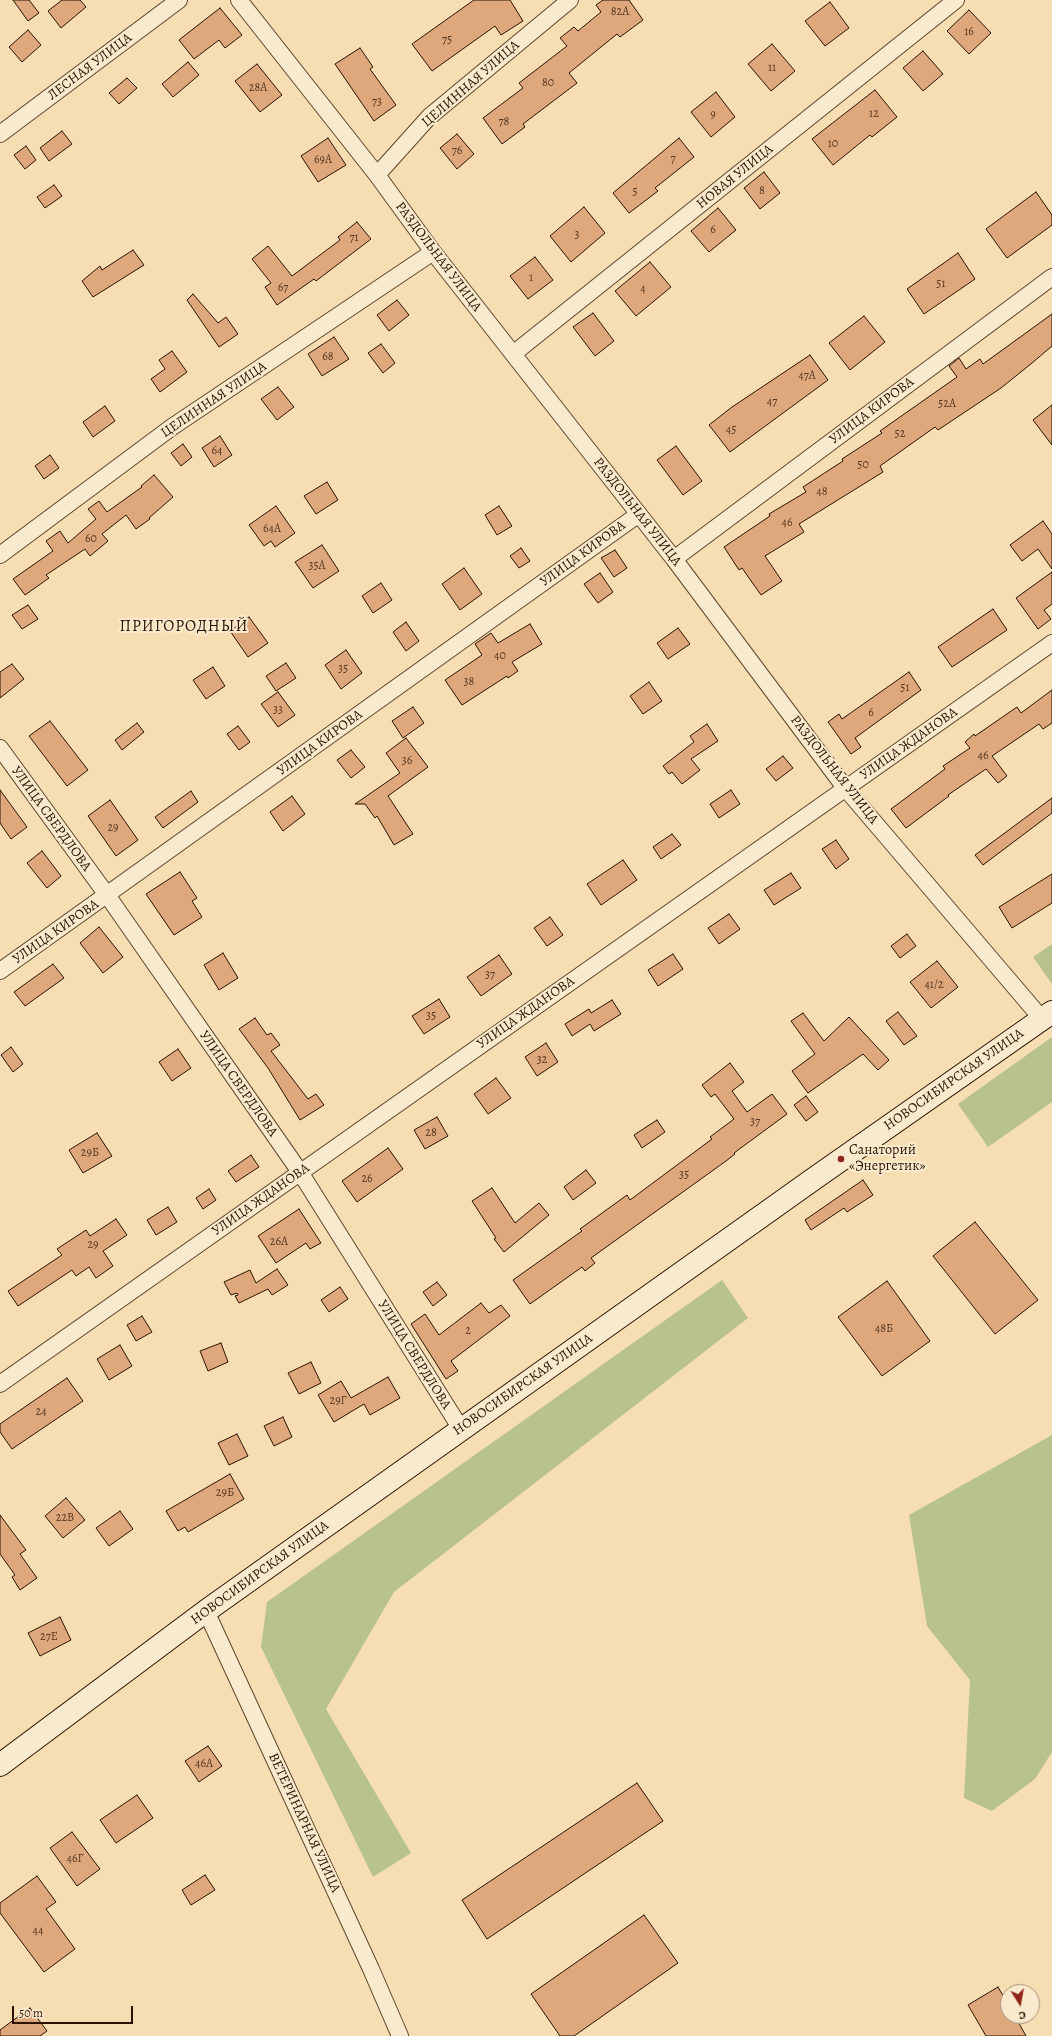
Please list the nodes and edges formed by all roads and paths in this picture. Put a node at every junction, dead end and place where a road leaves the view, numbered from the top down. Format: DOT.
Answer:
graph roads {
  1 [pos="179,0"];
  2 [pos="239,0"];
  3 [pos="570,0"];
  4 [pos="956,0"];
  5 [pos="0,134"];
  6 [pos="377,175"];
  7 [pos="433,252"];
  8 [pos="1052,277"];
  9 [pos="513,354"];
  10 [pos="639,514"];
  11 [pos="0,555"];
  12 [pos="674,559"];
  13 [pos="1052,643"];
  14 [pos="0,748"];
  15 [pos="846,789"];
  16 [pos="107,895"];
  17 [pos="0,971"];
  18 [pos="1047,1016"];
  19 [pos="300,1172"];
  20 [pos="0,1384"];
  21 [pos="461,1429"];
  22 [pos="206,1611"];
  23 [pos="0,1765"];
  24 [pos="400,2036"];
  1 -- 5 [label="street, ЛЕСНАЯ УЛИЦА"];
  2 -- 6 [label="street, РАЗДОЛЬНАЯ УЛИЦА"];
  3 -- 6 [label="street, ЦЕЛИННАЯ УЛИЦА"];
  4 -- 9 [label="street, НОВАЯ УЛИЦА"];
  6 -- 7 [label="street, РАЗДОЛЬНАЯ УЛИЦА"];
  7 -- 9 [label="street, РАЗДОЛЬНАЯ УЛИЦА"];
  7 -- 11 [label="street, ЦЕЛИННАЯ УЛИЦА"];
  8 -- 12 [label="street, УЛИЦА КИРОВА"];
  9 -- 10 [label="street, РАЗДОЛЬНАЯ УЛИЦА"];
  10 -- 12 [label="street, РАЗДОЛЬНАЯ УЛИЦА"];
  10 -- 16 [label="street, УЛИЦА КИРОВА"];
  12 -- 15 [label="street, РАЗДОЛЬНАЯ УЛИЦА"];
  13 -- 15 [label="street, УЛИЦА ЖДАНОВА"];
  14 -- 16 [label="street, УЛИЦА СВЕРДЛОВА"];
  15 -- 18 [label="street, РАЗДОЛЬНАЯ УЛИЦА"];
  15 -- 19 [label="street, УЛИЦА ЖДАНОВА"];
  16 -- 17 [label="street, УЛИЦА КИРОВА"];
  16 -- 19 [label="street, УЛИЦА СВЕРДЛОВА"];
  18 -- 21 [label="street, НОВОСИБИРСКАЯ УЛИЦА"];
  19 -- 20 [label="street, УЛИЦА ЖДАНОВА"];
  19 -- 21 [label="street, УЛИЦА СВЕРДЛОВА"];
  21 -- 22 [label="street, НОВОСИБИРСКАЯ УЛИЦА"];
  22 -- 23 [label="street, НОВОСИБИРСКАЯ УЛИЦА"];
  22 -- 24 [label="street, ВЕТЕРИНАРНАЯ УЛИЦА"];
}
